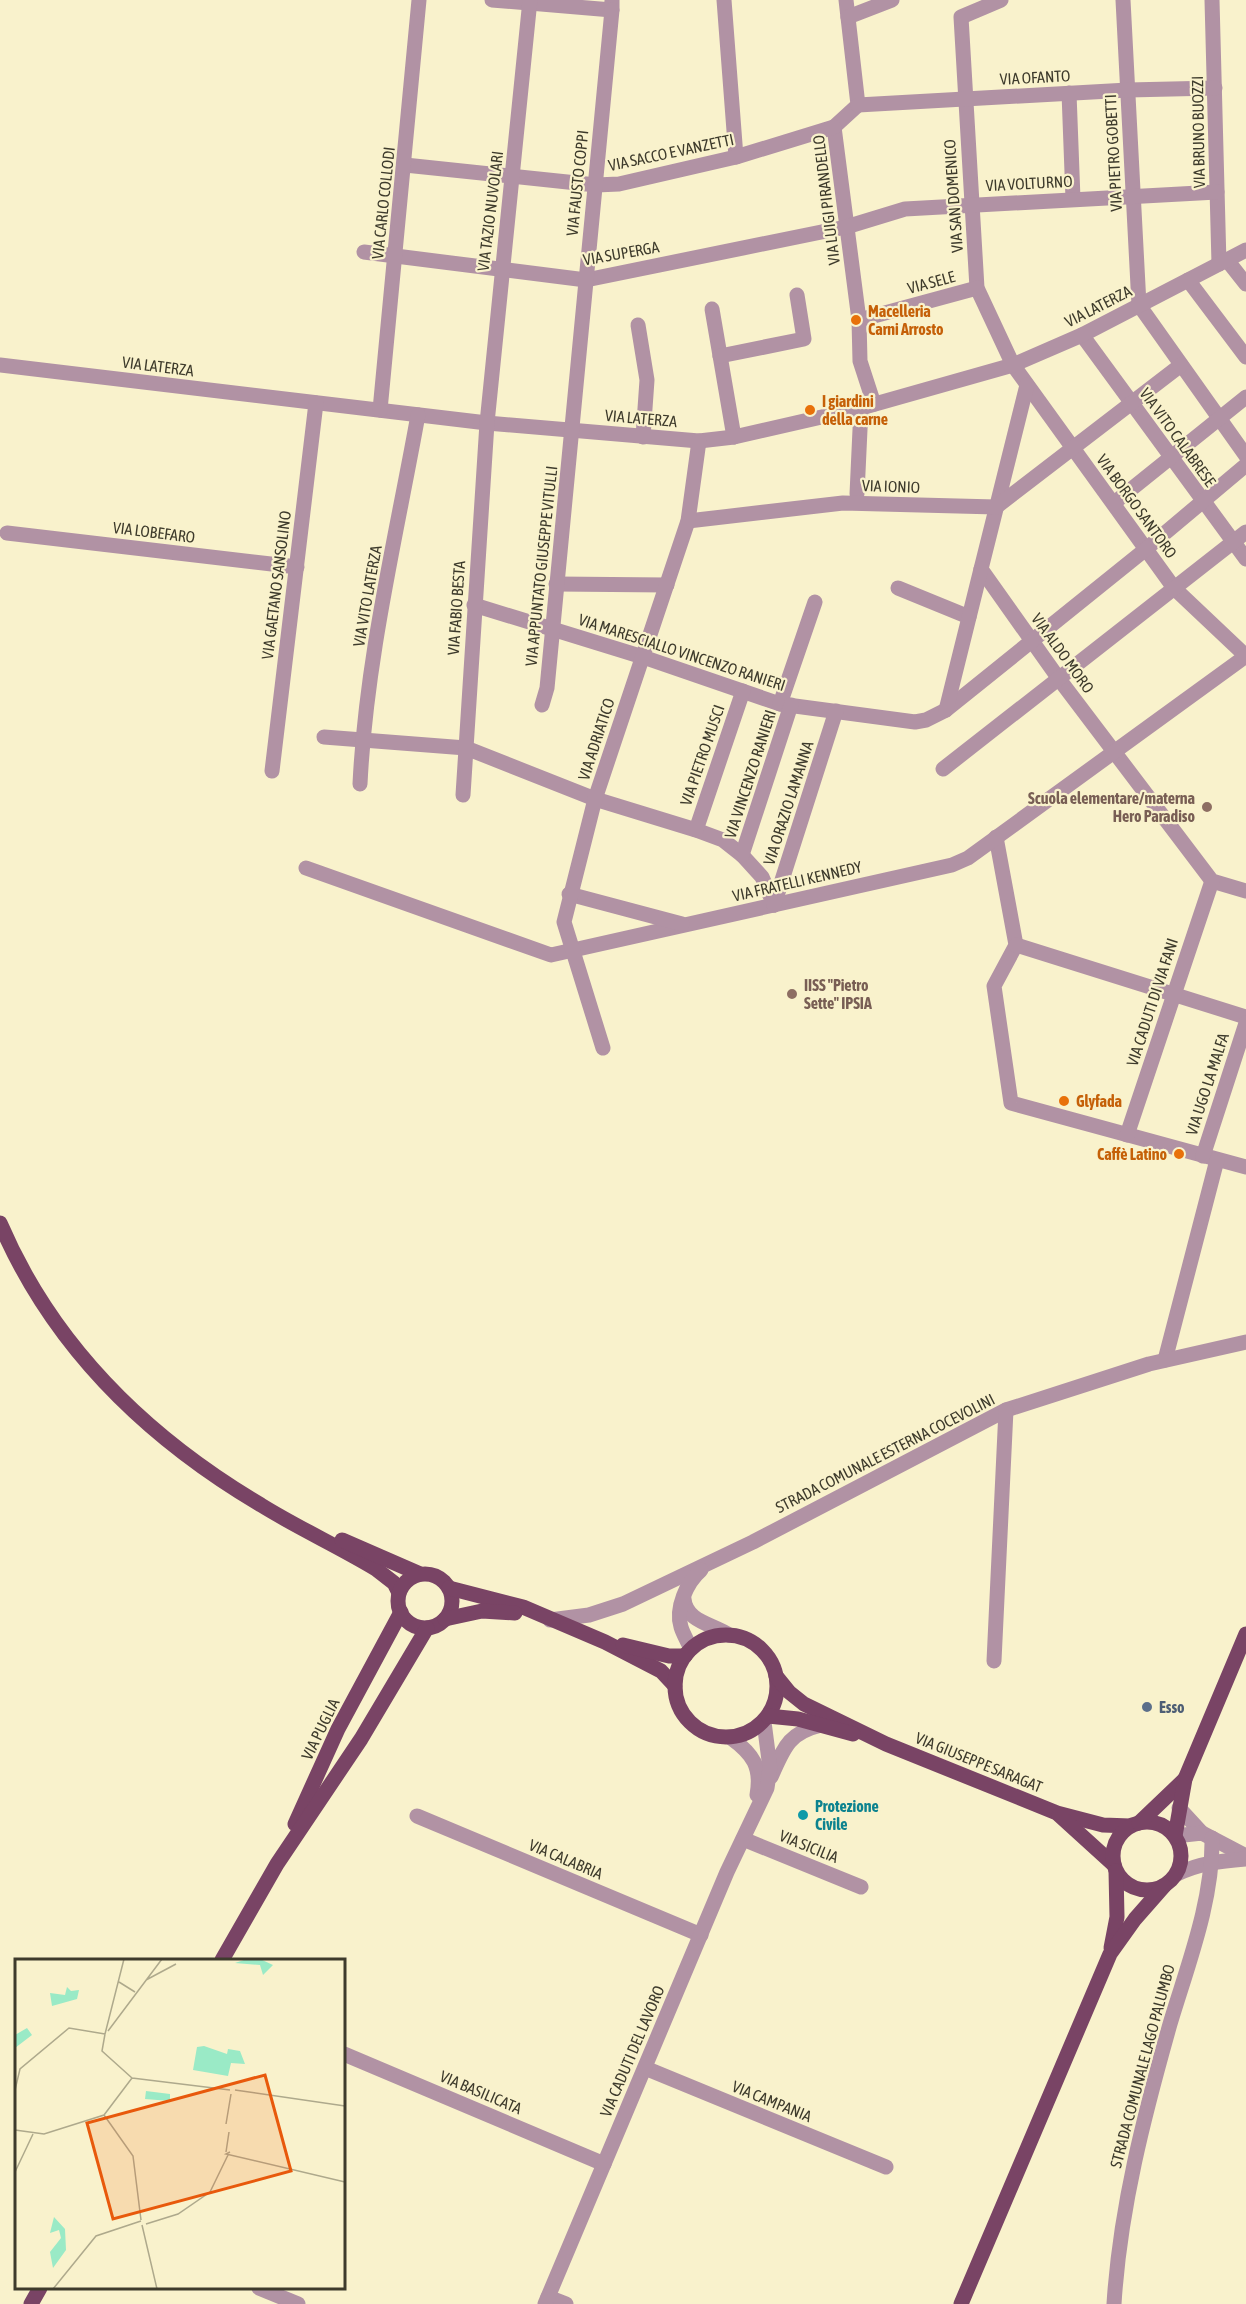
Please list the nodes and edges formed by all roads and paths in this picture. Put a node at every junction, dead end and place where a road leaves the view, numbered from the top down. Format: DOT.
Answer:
graph roads {
  1 [pos="419,0"];
  2 [pos="492,0"];
  3 [pos="724,0"];
  4 [pos="846,0"];
  5 [pos="892,0"];
  6 [pos="1001,0"];
  7 [pos="1123,0"];
  8 [pos="1212,0"];
  9 [pos="529,2"];
  10 [pos="612,5"];
  11 [pos="848,17"];
  12 [pos="1215,88"];
  13 [pos="1128,90"];
  14 [pos="1069,93"];
  15 [pos="965,99"];
  16 [pos="858,105"];
  17 [pos="834,127"];
  18 [pos="736,157"];
  19 [pos="405,165"];
  20 [pos="513,177"];
  21 [pos="596,185"];
  22 [pos="1217,192"];
  23 [pos="1132,195"];
  24 [pos="1073,199"];
  25 [pos="971,205"];
  26 [pos="846,227"];
  27 [pos="1246,250"];
  28 [pos="364,252"];
  29 [pos="396,256"];
  30 [pos="1223,262"];
  31 [pos="501,270"];
  32 [pos="586,279"];
  33 [pos="1188,280"];
  34 [pos="1246,284"];
  35 [pos="977,288"];
  36 [pos="798,295"];
  37 [pos="1138,305"];
  38 [pos="712,309"];
  39 [pos="860,320"];
  40 [pos="638,325"];
  41 [pos="1082,335"];
  42 [pos="720,356"];
  43 [pos="1246,357"];
  44 [pos="0,365"];
  45 [pos="1013,365"];
  46 [pos="1181,365"];
  47 [pos="1028,385"];
  48 [pos="1246,397"];
  49 [pos="316,404"];
  50 [pos="1131,405"];
  51 [pos="868,406"];
  52 [pos="380,410"];
  53 [pos="418,414"];
  54 [pos="1219,418"];
  55 [pos="487,423"];
  56 [pos="572,430"];
  57 [pos="643,436"];
  58 [pos="734,437"];
  59 [pos="699,441"];
  60 [pos="1075,450"];
  61 [pos="1246,456"];
  62 [pos="1170,458"];
  63 [pos="1246,465"];
  64 [pos="857,494"];
  65 [pos="1203,502"];
  66 [pos="1114,503"];
  67 [pos="996,507"];
  68 [pos="688,521"];
  69 [pos="1246,532"];
  70 [pos="7,533"];
  71 [pos="1233,542"];
  72 [pos="1146,549"];
  73 [pos="1246,559"];
  74 [pos="297,567"];
  75 [pos="981,569"];
  76 [pos="556,584"];
  77 [pos="667,585"];
  78 [pos="898,588"];
  79 [pos="1174,588"];
  80 [pos="815,602"];
  81 [pos="474,605"];
  82 [pos="969,617"];
  83 [pos="552,629"];
  84 [pos="1032,641"];
  85 [pos="1246,656"];
  86 [pos="643,657"];
  87 [pos="1059,679"];
  88 [pos="743,691"];
  89 [pos="542,705"];
  90 [pos="786,705"];
  91 [pos="946,710"];
  92 [pos="836,711"];
  93 [pos="324,738"];
  94 [pos="362,742"];
  95 [pos="465,748"];
  96 [pos="1113,752"];
  97 [pos="943,770"];
  98 [pos="273,771"];
  99 [pos="360,784"];
  100 [pos="463,795"];
  101 [pos="596,799"];
  102 [pos="696,830"];
  103 [pos="996,837"];
  104 [pos="742,855"];
  105 [pos="306,868"];
  106 [pos="1212,881"];
  107 [pos="1246,891"];
  108 [pos="570,894"];
  109 [pos="774,905"];
  110 [pos="685,925"];
  111 [pos="1016,945"];
  112 [pos="571,951"];
  113 [pos="1173,994"];
  114 [pos="1246,1017"];
  115 [pos="1246,1023"];
  116 [pos="603,1048"];
  117 [pos="1127,1135"];
  118 [pos="1210,1158"];
  119 [pos="1246,1167"];
  120 [pos="0,1223"];
  121 [pos="1246,1342"];
  122 [pos="1165,1360"];
  123 [pos="1006,1410"];
  124 [pos="313,1532"];
  125 [pos="708,1564"];
  126 [pos="420,1574"];
  127 [pos="449,1588"];
  128 [pos="399,1593"];
  129 [pos="684,1599"];
  130 [pos="400,1612"];
  131 [pos="445,1619"];
  132 [pos="550,1620"];
  133 [pos="427,1628"];
  134 [pos="1246,1634"];
  135 [pos="729,1635"];
  136 [pos="605,1642"];
  137 [pos="688,1653"];
  138 [pos="994,1661"];
  139 [pos="776,1676"];
  140 [pos="675,1686"];
  141 [pos="766,1719"];
  142 [pos="821,1725"];
  143 [pos="731,1738"];
  144 [pos="886,1744"];
  145 [pos="1185,1779"];
  146 [pos="766,1788"];
  147 [pos="1179,1808"];
  148 [pos="754,1812"];
  149 [pos="1057,1813"];
  150 [pos="417,1816"];
  151 [pos="1134,1825"];
  152 [pos="1175,1836"];
  153 [pos="1207,1836"];
  154 [pos="743,1839"];
  155 [pos="1246,1857"];
  156 [pos="1212,1861"];
  157 [pos="276,1864"];
  158 [pos="1115,1868"];
  159 [pos="1177,1874"];
  160 [pos="1164,1886"];
  161 [pos="861,1887"];
  162 [pos="701,1935"];
  163 [pos="1110,1954"];
  164 [pos="223,1959"];
  165 [pos="345,2054"];
  166 [pos="645,2068"];
  167 [pos="604,2164"];
  168 [pos="886,2167"];
  169 [pos="39,2289"];
  170 [pos="261,2289"];
  171 [pos="547,2300"];
  172 [pos="31,2304"];
  173 [pos="298,2304"];
  174 [pos="566,2304"];
  175 [pos="961,2304"];
  176 [pos="1114,2304"];
  1 -- 19 [label="street, VIA CARLO COLLODI"];
  2 -- 9 [label="street"];
  3 -- 18 [label="street"];
  4 -- 11 [label="street"];
  5 -- 11 [label="street"];
  6 -- 15 [label="street, VIA SAN DOMENICO"];
  7 -- 13 [label="street, VIA PIETRO GOBETTI"];
  8 -- 12 [label="street, VIA BRUNO BUOZZI"];
  9 -- 10 [label="street"];
  9 -- 20 [label="street, VIA TAZIO NUVOLARI"];
  10 -- 21 [label="street, VIA FAUSTO COPPI"];
  11 -- 16 [label="street"];
  12 -- 13 [label="street, VIA OFANTO"];
  12 -- 22 [label="street, VIA BRUNO BUOZZI"];
  13 -- 14 [label="street, VIA OFANTO"];
  13 -- 23 [label="street, VIA PIETRO GOBETTI"];
  14 -- 15 [label="street, VIA OFANTO"];
  14 -- 24 [label="street"];
  15 -- 16 [label="street, VIA OFANTO"];
  15 -- 25 [label="street, VIA SAN DOMENICO"];
  16 -- 17 [label="street, VIA LUIGI PIRANDELLO"];
  17 -- 18 [label="street, VIA SACCO E VANZETTI"];
  17 -- 26 [label="street, VIA LUIGI PIRANDELLO"];
  18 -- 21 [label="street, VIA SACCO E VANZETTI"];
  19 -- 20 [label="street, VIA SACCO E VANZETTI"];
  19 -- 29 [label="street, VIA CARLO COLLODI"];
  20 -- 21 [label="street, VIA SACCO E VANZETTI"];
  20 -- 31 [label="street, VIA TAZIO NUVOLARI"];
  21 -- 32 [label="street, VIA FAUSTO COPPI"];
  22 -- 23 [label="street, VIA VOLTURNO"];
  22 -- 30 [label="street, VIA BRUNO BUOZZI"];
  23 -- 24 [label="street, VIA VOLTURNO"];
  23 -- 37 [label="street, VIA PIETRO GOBETTI"];
  24 -- 25 [label="street, VIA VOLTURNO"];
  25 -- 26 [label="street, VIA VOLTURNO"];
  25 -- 35 [label="street, VIA SAN DOMENICO"];
  26 -- 32 [label="street, VIA SUPERGA"];
  26 -- 39 [label="street, VIA LUIGI PIRANDELLO"];
  27 -- 30 [label="street, VIA LATERZA"];
  28 -- 29 [label="street, VIA SUPERGA"];
  29 -- 31 [label="street, VIA SUPERGA"];
  29 -- 52 [label="street, VIA CARLO COLLODI"];
  30 -- 33 [label="street, VIA LATERZA"];
  30 -- 34 [label="street"];
  31 -- 32 [label="street, VIA SUPERGA"];
  31 -- 55 [label="street, VIA TAZIO NUVOLARI"];
  32 -- 56 [label="street, VIA FAUSTO COPPI"];
  33 -- 37 [label="street, VIA LATERZA"];
  33 -- 43 [label="street"];
  35 -- 39 [label="street, VIA SELE"];
  35 -- 45 [label="street, VIA SAN DOMENICO"];
  36 -- 42 [label="street"];
  37 -- 41 [label="street, VIA LATERZA"];
  37 -- 46 [label="street"];
  38 -- 42 [label="street"];
  39 -- 51 [label="street, VIA LUIGI PIRANDELLO"];
  40 -- 57 [label="street"];
  41 -- 45 [label="street, VIA LATERZA"];
  41 -- 50 [label="street, VIA VITO CALABRESE"];
  42 -- 58 [label="street"];
  44 -- 49 [label="street, VIA LATERZA"];
  45 -- 47 [label="street, VIA BORGO SANTORO"];
  45 -- 51 [label="street, VIA LATERZA"];
  46 -- 50 [label="street"];
  46 -- 54 [label="street"];
  47 -- 60 [label="street, VIA BORGO SANTORO"];
  47 -- 67 [label="street"];
  48 -- 54 [label="street"];
  49 -- 52 [label="street, VIA LATERZA"];
  49 -- 74 [label="street, VIA GAETANO SANSOLINO"];
  50 -- 60 [label="street"];
  50 -- 62 [label="street, VIA VITO CALABRESE"];
  51 -- 58 [label="street, VIA LATERZA"];
  51 -- 64 [label="street"];
  52 -- 53 [label="street, VIA LATERZA"];
  53 -- 55 [label="street, VIA LATERZA"];
  53 -- 94 [label="street, VIA VITO LATERZA"];
  54 -- 61 [label="street"];
  54 -- 62 [label="street"];
  55 -- 56 [label="street, VIA LATERZA"];
  55 -- 81 [label="street, VIA FABIO BESTA"];
  56 -- 57 [label="street, VIA LATERZA"];
  56 -- 76 [label="street, VIA APPUNTATO GIUSEPPE VITULLI"];
  57 -- 59 [label="street, VIA LATERZA"];
  58 -- 59 [label="street, VIA LATERZA"];
  59 -- 68 [label="street, VIA ADRIATICO"];
  60 -- 66 [label="street, VIA BORGO SANTORO"];
  60 -- 67 [label="street"];
  62 -- 65 [label="street, VIA VITO CALABRESE"];
  62 -- 66 [label="street"];
  63 -- 65 [label="street, VIA MARESCIALLO VINCENZO RANIERI"];
  65 -- 71 [label="street, VIA VITO CALABRESE"];
  65 -- 72 [label="street, VIA MARESCIALLO VINCENZO RANIERI"];
  66 -- 72 [label="street, VIA BORGO SANTORO"];
  67 -- 68 [label="street, VIA IONIO"];
  67 -- 75 [label="street"];
  68 -- 77 [label="street, VIA ADRIATICO"];
  69 -- 71 [label="street"];
  70 -- 74 [label="street, VIA LOBEFARO"];
  71 -- 73 [label="street, VIA VITO CALABRESE"];
  71 -- 79 [label="street"];
  72 -- 79 [label="street, VIA BORGO SANTORO"];
  72 -- 84 [label="street, VIA MARESCIALLO VINCENZO RANIERI"];
  74 -- 98 [label="street, VIA GAETANO SANSOLINO"];
  75 -- 82 [label="street"];
  75 -- 84 [label="street, VIA ALDO MORO"];
  76 -- 77 [label="street"];
  76 -- 83 [label="street, VIA APPUNTATO GIUSEPPE VITULLI"];
  77 -- 86 [label="street, VIA ADRIATICO"];
  78 -- 82 [label="street"];
  79 -- 85 [label="street, VIA BORGO SANTORO"];
  79 -- 87 [label="street"];
  80 -- 90 [label="street, VIA VINCENZO RANIERI"];
  81 -- 83 [label="street, VIA MARESCIALLO VINCENZO RANIERI"];
  81 -- 95 [label="street, VIA FABIO BESTA"];
  82 -- 91 [label="street"];
  83 -- 86 [label="street, VIA MARESCIALLO VINCENZO RANIERI"];
  83 -- 89 [label="street, VIA APPUNTATO GIUSEPPE VITULLI"];
  84 -- 87 [label="street, VIA ALDO MORO"];
  84 -- 91 [label="street, VIA MARESCIALLO VINCENZO RANIERI"];
  85 -- 96 [label="street, VIA FRATELLI KENNEDY"];
  86 -- 88 [label="street, VIA MARESCIALLO VINCENZO RANIERI"];
  86 -- 101 [label="street, VIA ADRIATICO"];
  87 -- 96 [label="street, VIA ALDO MORO"];
  87 -- 97 [label="street"];
  88 -- 90 [label="street, VIA MARESCIALLO VINCENZO RANIERI"];
  88 -- 102 [label="street, VIA PIETRO MUSCI"];
  90 -- 92 [label="street, VIA MARESCIALLO VINCENZO RANIERI"];
  90 -- 104 [label="street, VIA VINCENZO RANIERI"];
  91 -- 92 [label="street, VIA MARESCIALLO VINCENZO RANIERI"];
  92 -- 109 [label="street, VIA ORAZIO LAMANNA"];
  93 -- 94 [label="street"];
  94 -- 95 [label="street"];
  94 -- 99 [label="street, VIA VITO LATERZA"];
  95 -- 100 [label="street, VIA FABIO BESTA"];
  95 -- 101 [label="street"];
  96 -- 103 [label="street, VIA FRATELLI KENNEDY"];
  96 -- 106 [label="street, VIA ALDO MORO"];
  101 -- 102 [label="street"];
  101 -- 108 [label="street, VIA ADRIATICO"];
  102 -- 104 [label="street"];
  103 -- 109 [label="street, VIA FRATELLI KENNEDY"];
  103 -- 111 [label="street"];
  104 -- 109 [label="street"];
  105 -- 112 [label="street, VIA FRATELLI KENNEDY"];
  106 -- 107 [label="street"];
  106 -- 113 [label="street, VIA CADUTI DI VIA FANI"];
  108 -- 110 [label="street"];
  108 -- 112 [label="street, VIA ADRIATICO"];
  109 -- 110 [label="street, VIA FRATELLI KENNEDY"];
  110 -- 112 [label="street, VIA FRATELLI KENNEDY"];
  111 -- 113 [label="street"];
  111 -- 117 [label="street"];
  112 -- 116 [label="street, VIA ADRIATICO"];
  113 -- 114 [label="street"];
  113 -- 117 [label="street, VIA CADUTI DI VIA FANI"];
  115 -- 118 [label="street, VIA UGO LA MALFA"];
  117 -- 118 [label="street"];
  118 -- 119 [label="street"];
  118 -- 122 [label="street, VIA UGO LA MALFA"];
  120 -- 124 [label="main road"];
  121 -- 122 [label="street, STRADA COMUNALE ESTERNA COCEVOLINI"];
  122 -- 123 [label="street, STRADA COMUNALE ESTERNA COCEVOLINI"];
  123 -- 125 [label="street, STRADA COMUNALE ESTERNA COCEVOLINI"];
  123 -- 138 [label="street"];
  124 -- 126 [label="main road"];
  124 -- 128 [label="main road"];
  125 -- 129 [label="street"];
  125 -- 132 [label="street, STRADA COMUNALE ESTERNA COCEVOLINI"];
  126 -- 127 [label="main road"];
  126 -- 128 [label="main road"];
  127 -- 131 [label="main road"];
  127 -- 132 [label="main road"];
  128 -- 130 [label="main road"];
  129 -- 135 [label="street"];
  129 -- 137 [label="street"];
  130 -- 133 [label="main road"];
  130 -- 157 [label="main road, VIA PUGLIA"];
  131 -- 132 [label="main road"];
  131 -- 133 [label="main road"];
  132 -- 136 [label="main road"];
  133 -- 157 [label="main road, VIA PUGLIA"];
  134 -- 145 [label="main road"];
  135 -- 137 [label="main road"];
  135 -- 139 [label="main road"];
  136 -- 137 [label="main road"];
  136 -- 140 [label="main road"];
  137 -- 140 [label="main road"];
  139 -- 141 [label="main road"];
  139 -- 144 [label="main road"];
  140 -- 143 [label="main road"];
  141 -- 142 [label="main road"];
  141 -- 143 [label="main road"];
  141 -- 146 [label="street"];
  142 -- 144 [label="main road"];
  142 -- 146 [label="street"];
  143 -- 148 [label="street"];
  144 -- 149 [label="main road, VIA GIUSEPPE SARAGAT"];
  145 -- 147 [label="main road"];
  145 -- 151 [label="main road"];
  146 -- 148 [label="street"];
  147 -- 152 [label="main road"];
  147 -- 153 [label="street"];
  148 -- 154 [label="street, VIA CADUTI DEL LAVORO"];
  149 -- 151 [label="main road, VIA GIUSEPPE SARAGAT"];
  149 -- 158 [label="main road, VIA GIUSEPPE SARAGAT"];
  150 -- 162 [label="street, VIA CALABRIA"];
  151 -- 152 [label="main road"];
  151 -- 158 [label="main road"];
  152 -- 153 [label="street"];
  152 -- 159 [label="main road"];
  153 -- 155 [label="street"];
  153 -- 156 [label="street, STRADA COMUNALE LAGO PALUMBO"];
  154 -- 161 [label="street, VIA SICILIA"];
  154 -- 162 [label="street, VIA CADUTI DEL LAVORO"];
  155 -- 156 [label="street"];
  156 -- 159 [label="street"];
  156 -- 176 [label="street, STRADA COMUNALE LAGO PALUMBO"];
  157 -- 164 [label="main road, VIA PUGLIA"];
  158 -- 160 [label="main road"];
  158 -- 163 [label="main road"];
  159 -- 160 [label="main road"];
  160 -- 163 [label="main road"];
  162 -- 166 [label="street, VIA CADUTI DEL LAVORO"];
  163 -- 175 [label="main road"];
  165 -- 167 [label="street, VIA BASILICATA"];
  166 -- 167 [label="street, VIA CADUTI DEL LAVORO"];
  166 -- 168 [label="street, VIA CAMPANIA"];
  167 -- 171 [label="street, VIA CADUTI DEL LAVORO"];
  169 -- 172 [label="main road"];
  170 -- 173 [label="street"];
  171 -- 174 [label="street"];
}
